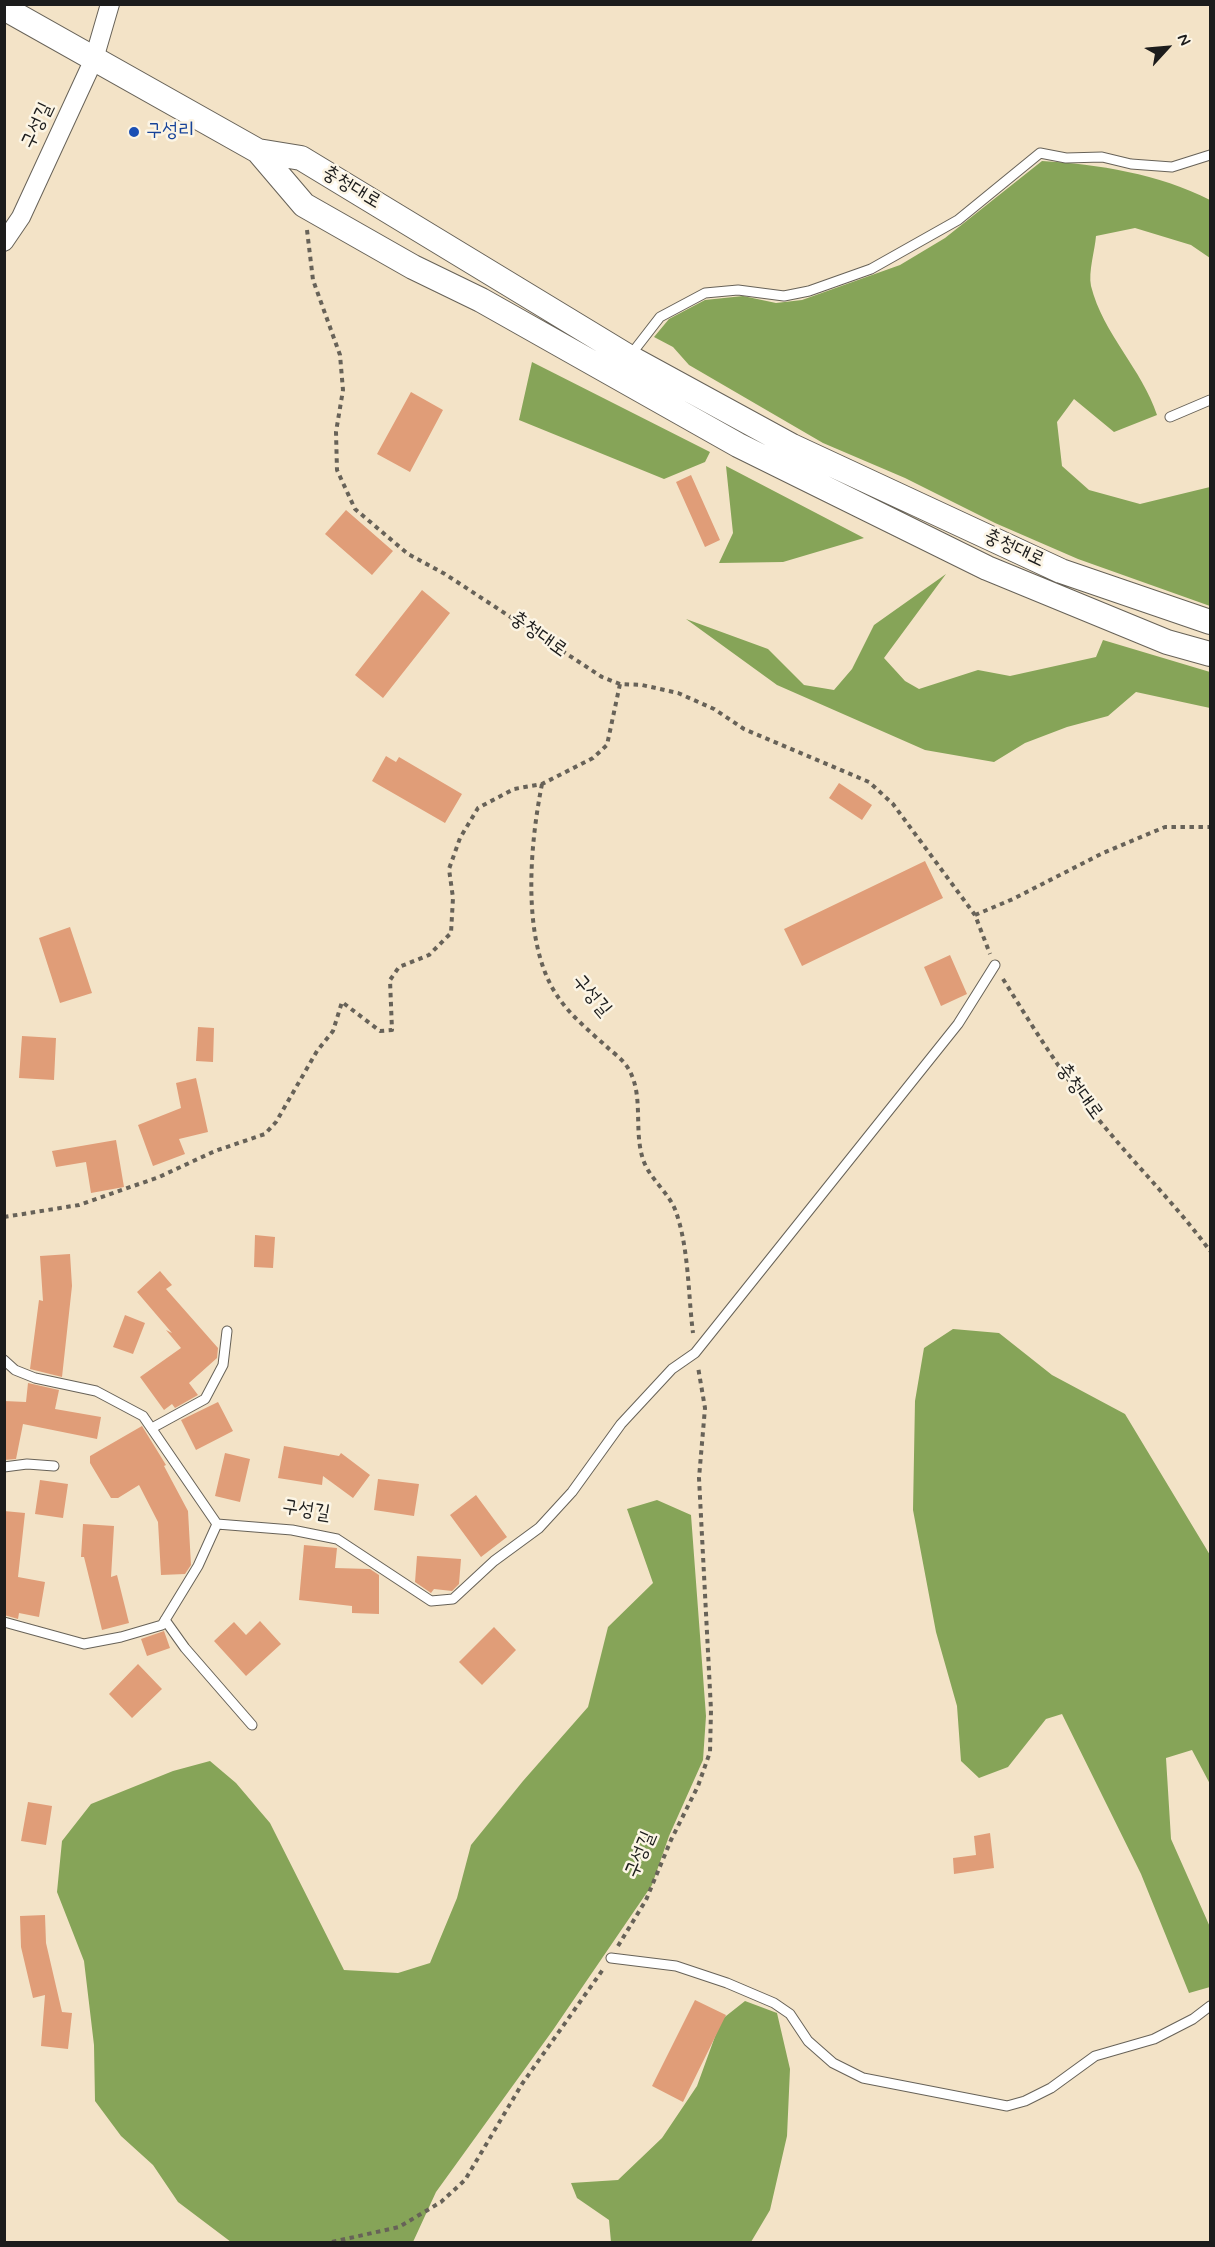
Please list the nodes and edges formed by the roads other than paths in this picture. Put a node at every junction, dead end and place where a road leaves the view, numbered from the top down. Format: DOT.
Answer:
graph roads {
  1 [pos="110,4"];
  2 [pos="4,8"];
  3 [pos="94,59"];
  4 [pos="258,151"];
  5 [pos="1210,155"];
  6 [pos="4,242"];
  7 [pos="630,357"];
  8 [pos="1210,400"];
  9 [pos="1170,417"];
  10 [pos="1210,622"];
  11 [pos="1210,654"];
  12 [pos="995,965"];
  13 [pos="227,1331"];
  14 [pos="4,1360"];
  15 [pos="152,1428"];
  16 [pos="54,1466"];
  17 [pos="4,1467"];
  18 [pos="217,1524"];
  19 [pos="165,1620"];
  20 [pos="4,1622"];
  21 [pos="252,1725"];
  22 [pos="611,1958"];
  23 [pos="1210,2006"];
  1 -- 3 [label="street, 구성길"];
  2 -- 3 [label="main road, 충청대로"];
  3 -- 4 [label="main road, 충청대로"];
  3 -- 6 [label="street, 구성길"];
  4 -- 7 [label="main road, 충청대로"];
  4 -- 11 [label="main road, 충청대로"];
  5 -- 7 [label="lane"];
  7 -- 10 [label="main road, 충청대로"];
  8 -- 9 [label="lane"];
  12 -- 18 [label="lane, 구성길"];
  13 -- 15 [label="lane"];
  14 -- 15 [label="lane"];
  15 -- 18 [label="lane"];
  16 -- 17 [label="lane"];
  18 -- 19 [label="lane"];
  19 -- 20 [label="lane"];
  19 -- 21 [label="lane"];
  22 -- 23 [label="lane"];
}
